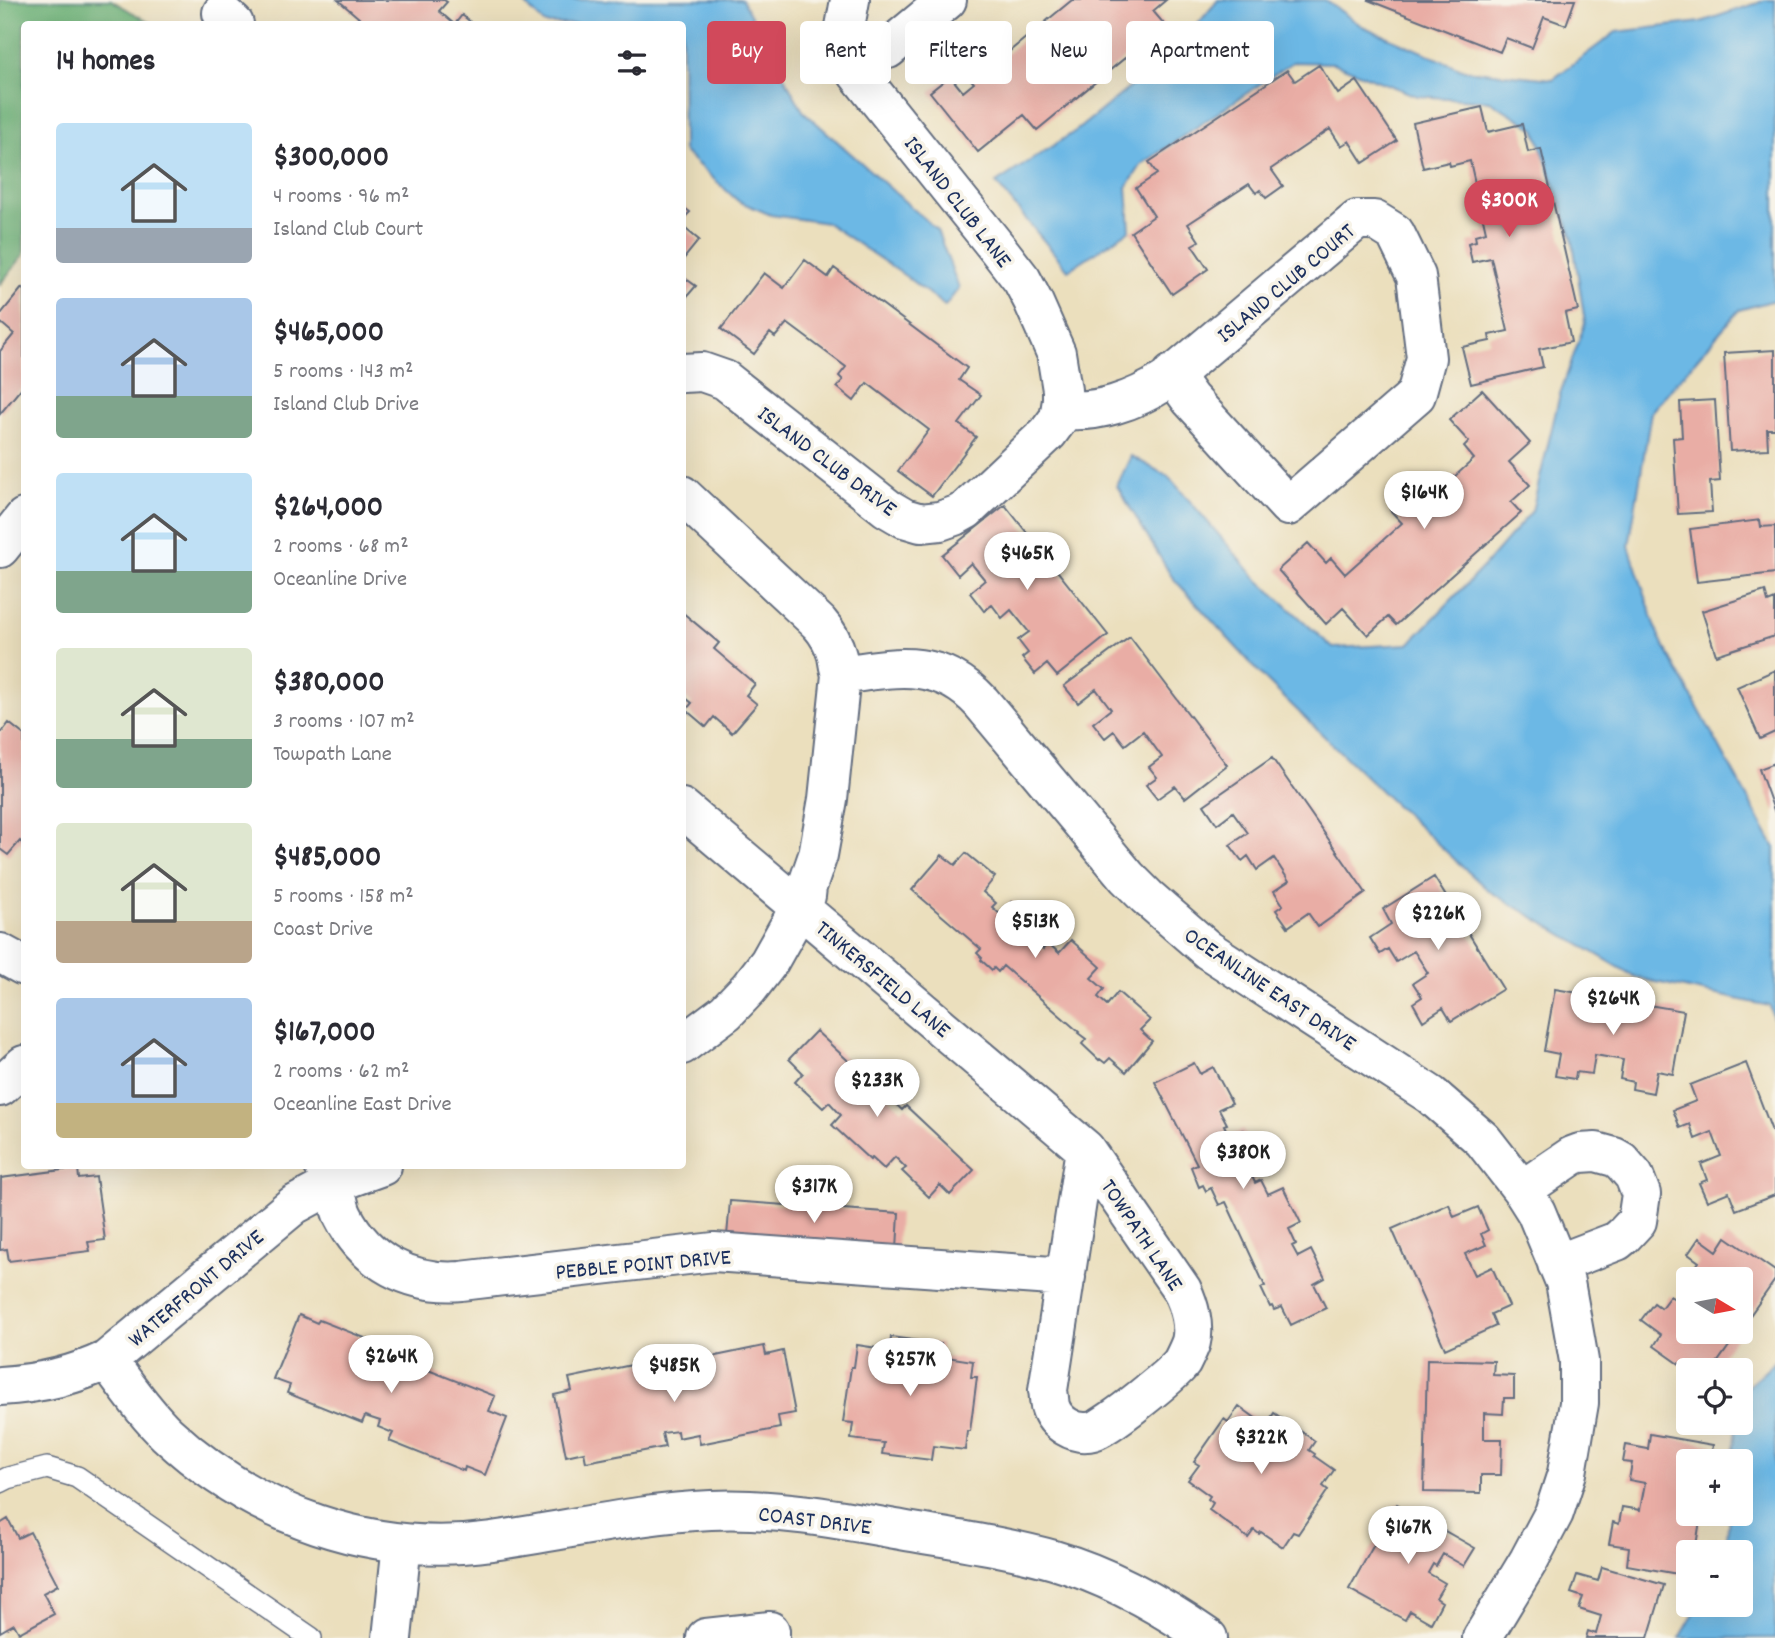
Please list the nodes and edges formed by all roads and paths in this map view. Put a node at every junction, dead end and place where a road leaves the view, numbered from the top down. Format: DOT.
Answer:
graph roads {
  1 [pos="850,0"];
  2 [pos="947,0"];
  3 [pos="891,46"];
  4 [pos="686,372"];
  5 [pos="1172,374"];
  6 [pos="1061,409"];
  7 [pos="686,499"];
  8 [pos="21,522"];
  9 [pos="0,548"];
  10 [pos="841,675"];
  11 [pos="686,811"];
  12 [pos="801,907"];
  13 [pos="0,953"];
  14 [pos="21,964"];
  15 [pos="686,1043"];
  16 [pos="21,1068"];
  17 [pos="0,1087"];
  18 [pos="1085,1149"];
  19 [pos="362,1169"];
  20 [pos="329,1174"];
  21 [pos="1522,1189"];
  22 [pos="1557,1264"];
  23 [pos="1066,1277"];
  24 [pos="107,1360"];
  25 [pos="0,1386"];
  26 [pos="0,1482"];
  27 [pos="402,1543"];
  28 [pos="311,1638"];
  29 [pos="393,1638"];
  30 [pos="706,1638"];
  31 [pos="770,1638"];
  32 [pos="1208,1638"];
  33 [pos="1482,1638"];
  1 -- 6 [label="street, ISLAND CLUB LANE"];
  2 -- 3 [label="street"];
  4 -- 6 [label="street, ISLAND CLUB DRIVE"];
  5 -- 5 [label="street, ISLAND CLUB COURT"];
  5 -- 6 [label="street, ISLAND CLUB COURT"];
  7 -- 10 [label="street"];
  8 -- 9 [label="street"];
  10 -- 12 [label="street"];
  10 -- 21 [label="street, OCEANLINE EAST DRIVE"];
  11 -- 12 [label="street, TINKERSFIELD LANE"];
  12 -- 15 [label="street"];
  12 -- 18 [label="street, TINKERSFIELD LANE"];
  13 -- 14 [label="street"];
  16 -- 17 [label="street"];
  18 -- 23 [label="street, TOWPATH LANE"];
  18 -- 23 [label="street, TOWPATH LANE"];
  19 -- 20 [label="street, WATERFRONT DRIVE"];
  20 -- 23 [label="street, PEBBLE POINT DRIVE"];
  20 -- 24 [label="street, WATERFRONT DRIVE"];
  21 -- 22 [label="street, OCEANLINE EAST DRIVE"];
  21 -- 22 [label="street"];
  22 -- 33 [label="street, OCEANLINE EAST DRIVE"];
  24 -- 25 [label="street, WATERFRONT DRIVE"];
  24 -- 27 [label="street, COAST DRIVE"];
  26 -- 28 [label="lane"];
  27 -- 29 [label="street"];
  27 -- 32 [label="street, COAST DRIVE"];
  30 -- 31 [label="street"];
}
